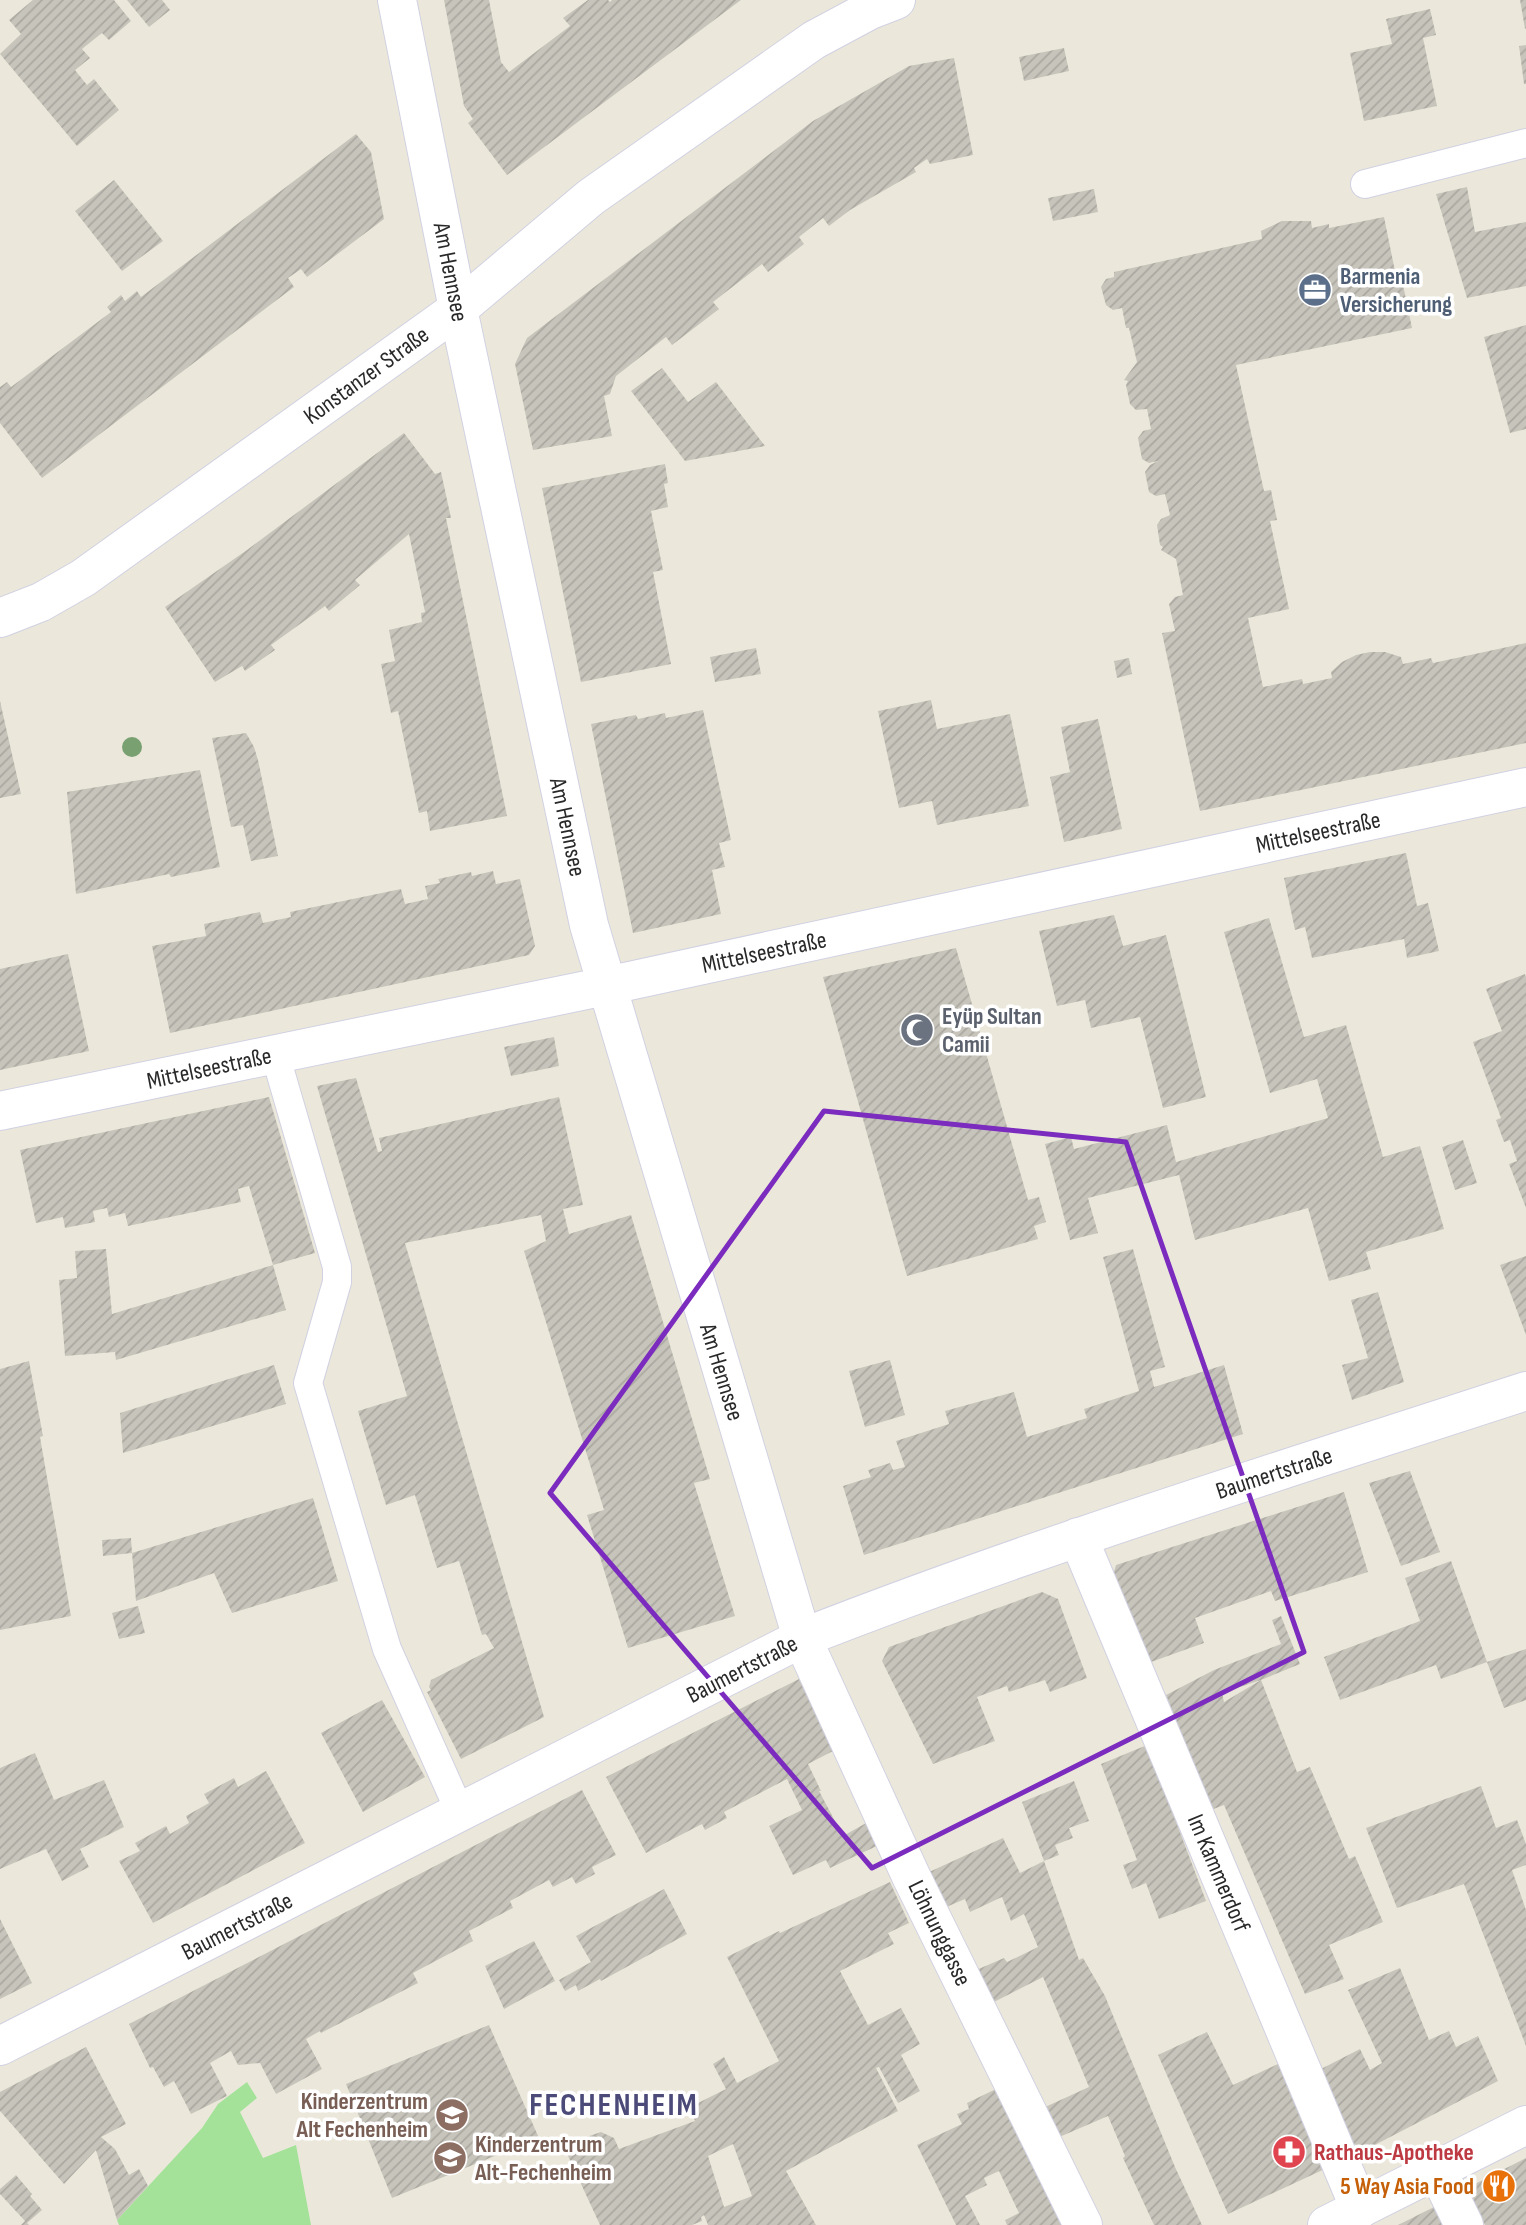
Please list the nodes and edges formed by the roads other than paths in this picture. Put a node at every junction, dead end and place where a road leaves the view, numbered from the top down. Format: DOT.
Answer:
graph roads {
  1 [pos="397,0"];
  2 [pos="896,0"];
  3 [pos="1526,143"];
  4 [pos="1366,184"];
  5 [pos="458,309"];
  6 [pos="0,618"];
  7 [pos="1526,788"];
  8 [pos="606,986"];
  9 [pos="275,1054"];
  10 [pos="0,1111"];
  11 [pos="1526,1391"];
  12 [pos="1078,1537"];
  13 [pos="802,1638"];
  14 [pos="460,1812"];
  15 [pos="0,2046"];
  16 [pos="1526,2125"];
  17 [pos="1437,2169"];
  18 [pos="1344,2217"];
  19 [pos="1083,2225"];
  20 [pos="1464,2225"];
  1 -- 5 [label="street, Am Hennsee"];
  2 -- 5 [label="street, Konstanzer Straße"];
  3 -- 4 [label="lane"];
  5 -- 6 [label="street, Konstanzer Straße"];
  5 -- 8 [label="street, Am Hennsee"];
  7 -- 8 [label="street, Mittelseestraße"];
  8 -- 9 [label="street, Mittelseestraße"];
  8 -- 13 [label="street, Am Hennsee"];
  9 -- 10 [label="street, Mittelseestraße"];
  9 -- 14 [label="lane"];
  11 -- 12 [label="street, Baumertstraße"];
  12 -- 13 [label="street, Baumertstraße"];
  12 -- 18 [label="street, Im Kammerdorf"];
  13 -- 14 [label="street, Baumertstraße"];
  13 -- 19 [label="street, Löhnunggasse"];
  14 -- 15 [label="street, Baumertstraße"];
  16 -- 17 [label="street"];
  17 -- 18 [label="street"];
  17 -- 20 [label="street"];
}
